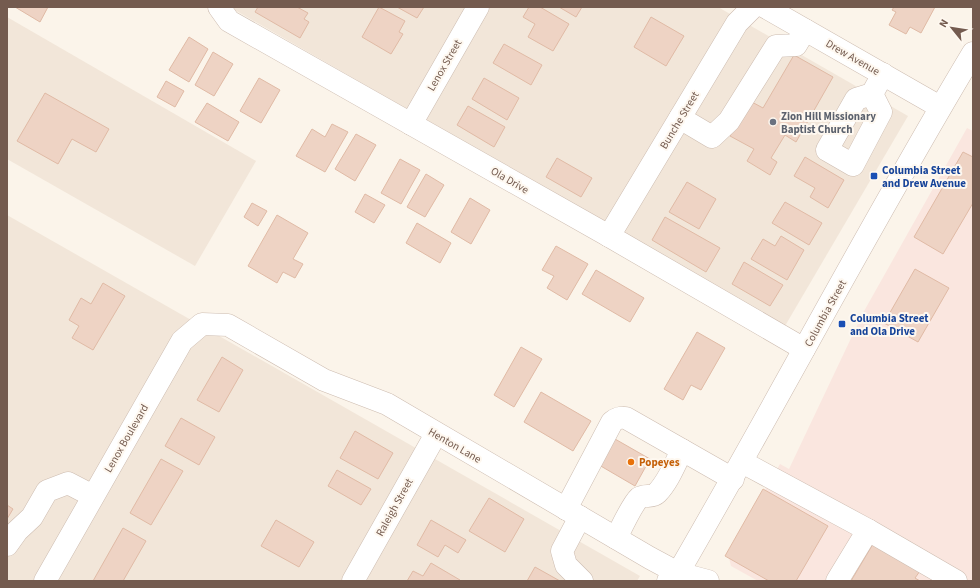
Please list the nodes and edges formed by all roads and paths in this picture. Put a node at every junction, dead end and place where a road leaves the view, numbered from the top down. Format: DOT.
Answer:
graph roads {
  1 [pos="219,7"];
  2 [pos="478,7"];
  3 [pos="753,7"];
  4 [pos="765,7"];
  5 [pos="805,30"];
  6 [pos="973,53"];
  7 [pos="883,74"];
  8 [pos="872,94"];
  9 [pos="940,107"];
  10 [pos="680,118"];
  11 [pos="411,124"];
  12 [pos="609,236"];
  13 [pos="228,325"];
  14 [pos="804,349"];
  15 [pos="436,434"];
  16 [pos="682,450"];
  17 [pos="737,471"];
  18 [pos="93,496"];
  19 [pos="573,513"];
  20 [pos="868,530"];
  21 [pos="616,538"];
  22 [pos="7,545"];
  23 [pos="677,579"];
  24 [pos="45,581"];
  25 [pos="353,581"];
  26 [pos="582,581"];
  27 [pos="708,581"];
  28 [pos="837,581"];
  29 [pos="956,581"];
  1 -- 11 [label="street, Ola Drive"];
  2 -- 11 [label="street, Lenox Street"];
  3 -- 10 [label="street, Bunche Street"];
  4 -- 5 [label="street, Drew Avenue"];
  5 -- 7 [label="street, Drew Avenue"];
  5 -- 10 [label="street"];
  6 -- 9 [label="street, Columbia Street"];
  7 -- 8 [label="street"];
  7 -- 9 [label="street, Drew Avenue"];
  9 -- 14 [label="street, Columbia Street"];
  10 -- 12 [label="street, Bunche Street"];
  11 -- 12 [label="street, Ola Drive"];
  12 -- 14 [label="street, Ola Drive"];
  13 -- 15 [label="street, Henton Lane"];
  13 -- 18 [label="street, Lenox Boulevard"];
  14 -- 17 [label="street, Columbia Street"];
  15 -- 19 [label="street, Henton Lane"];
  15 -- 25 [label="street, Raleigh Street"];
  16 -- 17 [label="street"];
  16 -- 19 [label="street"];
  16 -- 21 [label="street"];
  17 -- 20 [label="street"];
  17 -- 23 [label="street, Columbia Street"];
  18 -- 22 [label="street"];
  18 -- 24 [label="street, Lenox Boulevard"];
  19 -- 21 [label="street, Henton Lane"];
  19 -- 26 [label="street"];
  20 -- 28 [label="street"];
  20 -- 29 [label="street"];
  21 -- 23 [label="street, Henton Lane"];
  23 -- 27 [label="street, Henton Lane"];
}
